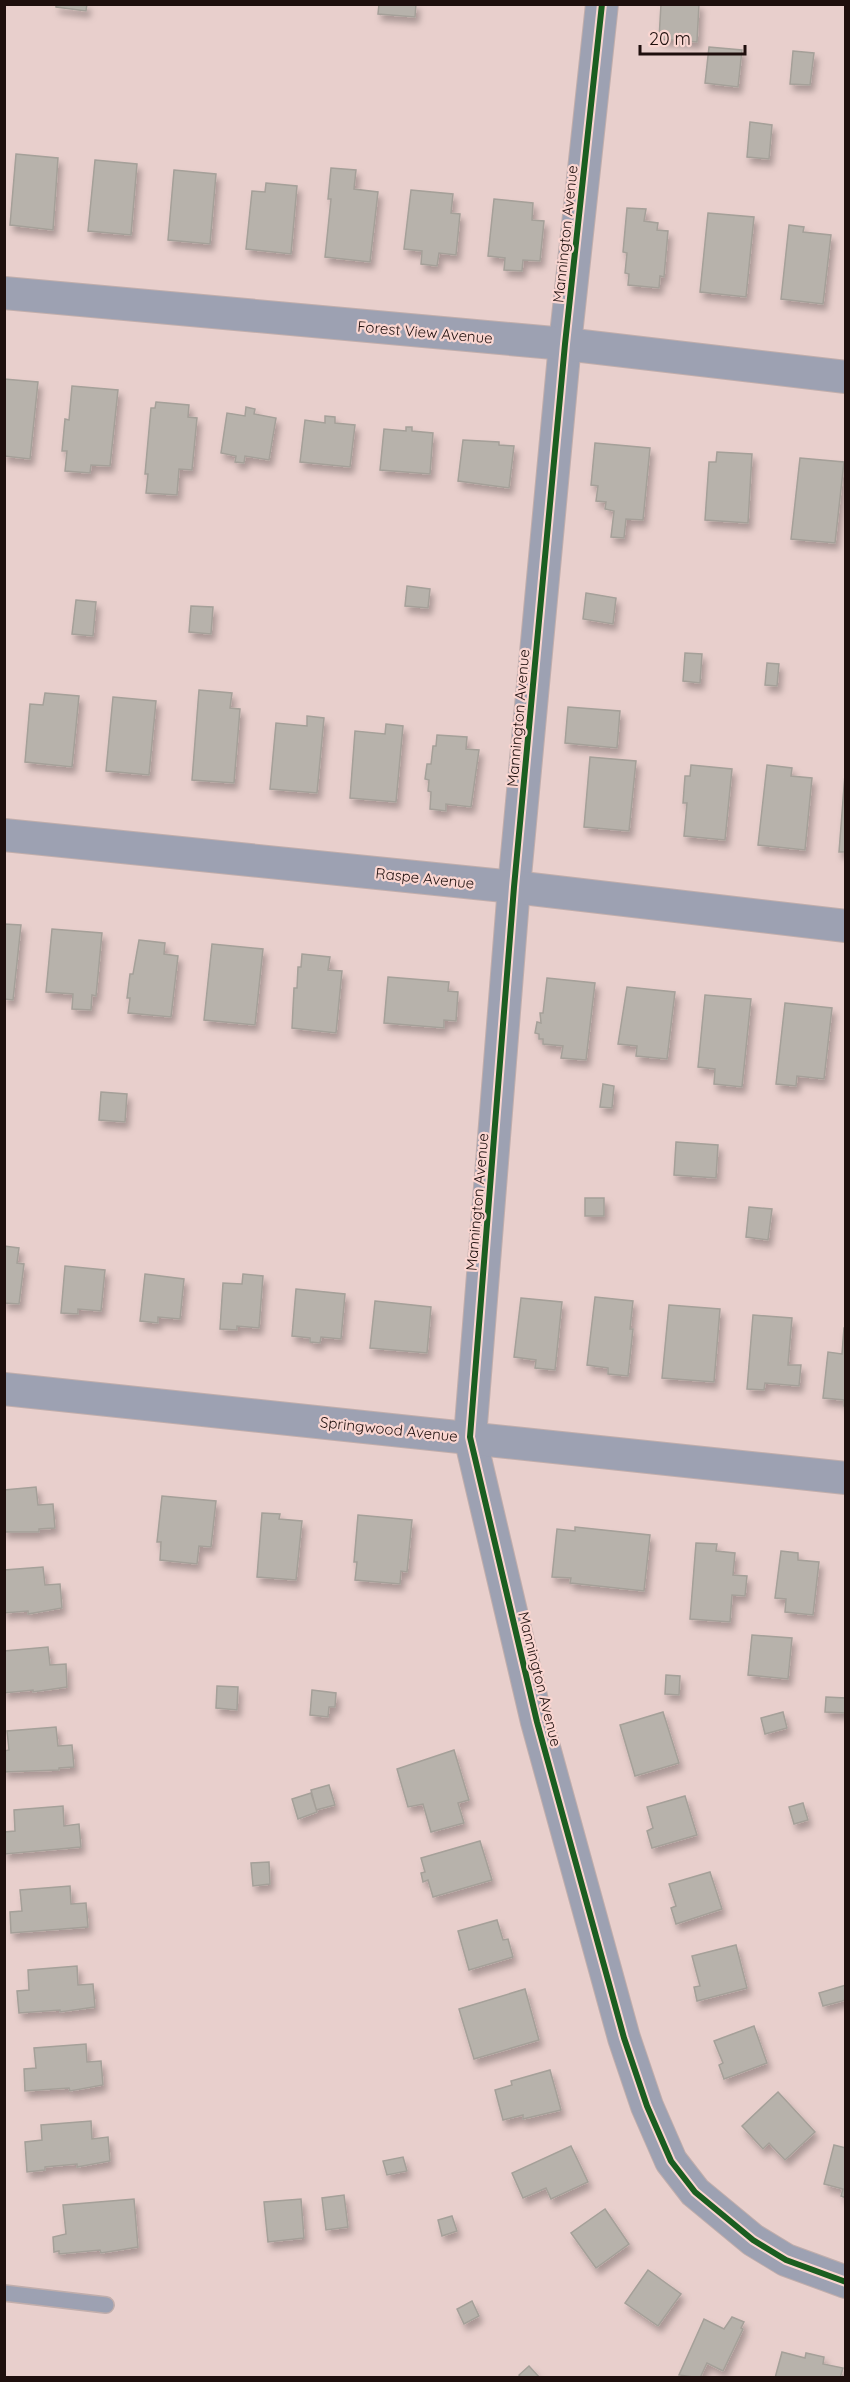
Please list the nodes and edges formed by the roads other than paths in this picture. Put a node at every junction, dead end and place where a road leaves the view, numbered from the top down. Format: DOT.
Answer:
graph roads {
  1 [pos="603,4"];
  2 [pos="4,293"];
  3 [pos="565,344"];
  4 [pos="846,377"];
  5 [pos="4,835"];
  6 [pos="514,887"];
  7 [pos="846,926"];
  8 [pos="4,1389"];
  9 [pos="470,1437"];
  10 [pos="846,1478"];
  11 [pos="846,2282"];
  12 [pos="4,2293"];
  13 [pos="106,2305"];
  1 -- 3 [label="street, Mannington Avenue"];
  2 -- 3 [label="street, Forest View Avenue"];
  3 -- 4 [label="street, Forest View Avenue"];
  3 -- 6 [label="street, Mannington Avenue"];
  5 -- 6 [label="street, Raspe Avenue"];
  6 -- 7 [label="street, Raspe Avenue"];
  6 -- 9 [label="street, Mannington Avenue"];
  8 -- 9 [label="street, Springwood Avenue"];
  9 -- 10 [label="street, Springwood Avenue"];
  9 -- 11 [label="street, Mannington Avenue"];
  12 -- 13 [label="lane"];
}
